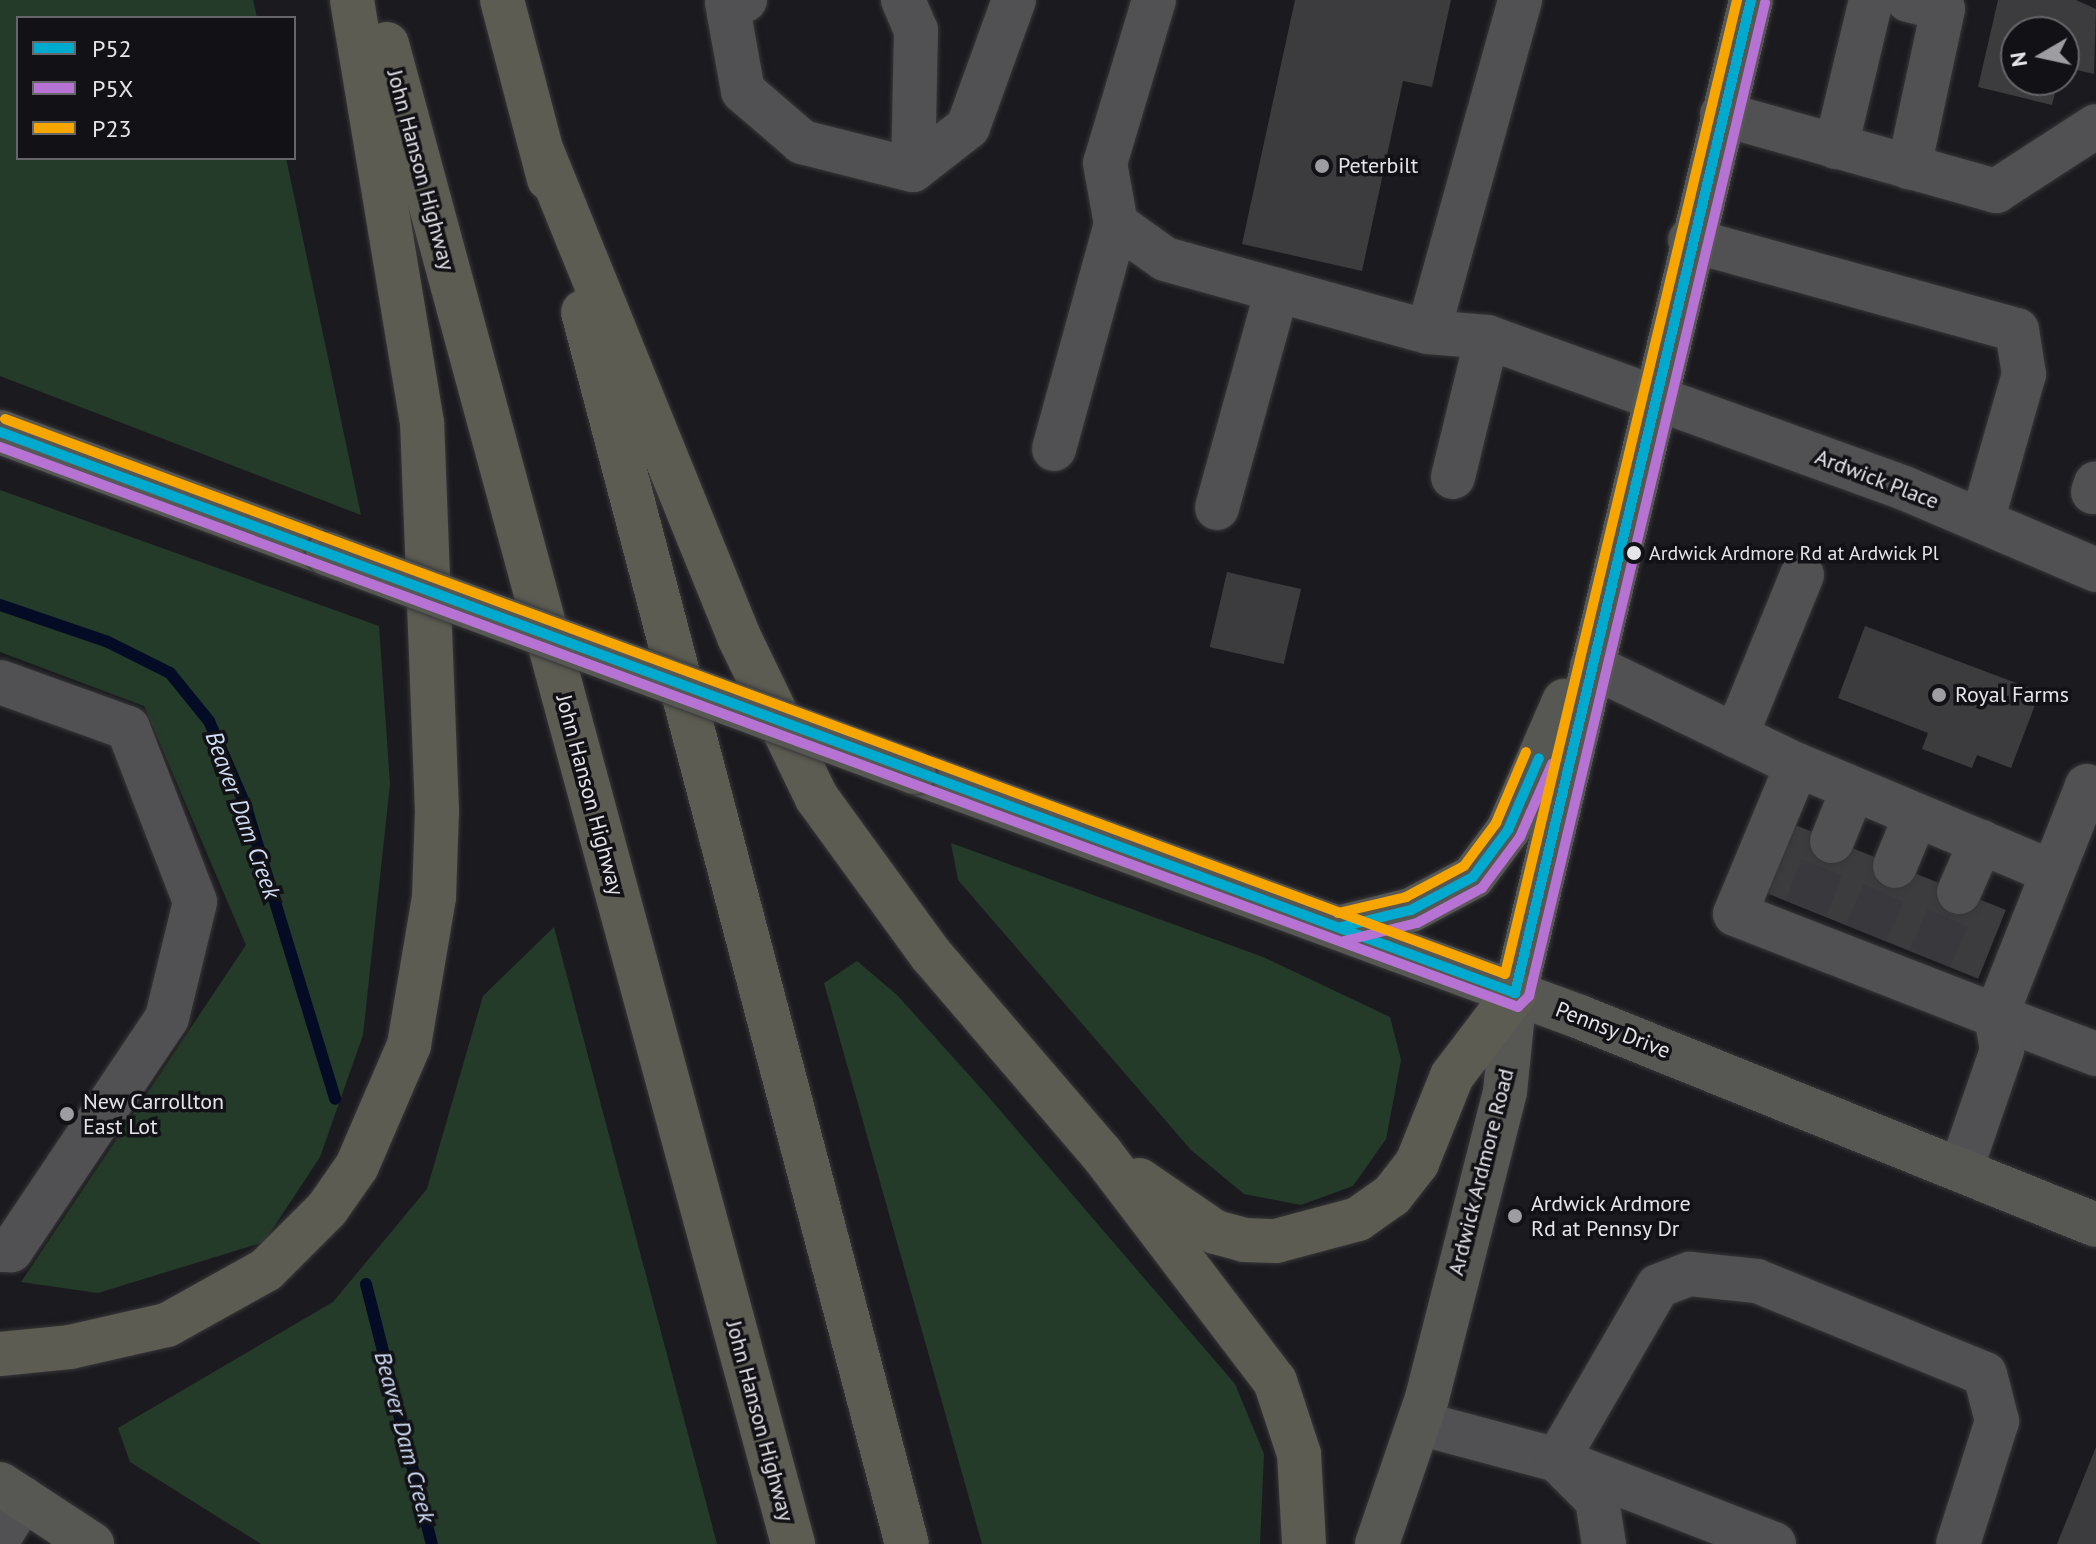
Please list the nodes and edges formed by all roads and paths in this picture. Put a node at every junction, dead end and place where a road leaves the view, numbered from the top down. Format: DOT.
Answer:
graph roads {
  1 [pos="352,0"];
  2 [pos="376,0"];
  3 [pos="502,0"];
  4 [pos="745,0"];
  5 [pos="903,0"];
  6 [pos="1014,0"];
  7 [pos="1154,0"];
  8 [pos="1520,0"];
  9 [pos="1751,0"];
  10 [pos="1871,0"];
  11 [pos="1908,0"];
  12 [pos="1722,114"];
  13 [pos="2096,126"];
  14 [pos="1836,147"];
  15 [pos="542,151"];
  16 [pos="1909,167"];
  17 [pos="913,170"];
  18 [pos="1116,224"];
  19 [pos="1690,240"];
  20 [pos="1277,290"];
  21 [pos="1428,332"];
  22 [pos="1487,337"];
  23 [pos="1654,397"];
  24 [pos="0,432"];
  25 [pos="1054,449"];
  26 [pos="1453,477"];
  27 [pos="1217,508"];
  28 [pos="1982,521"];
  29 [pos="2096,570"];
  30 [pos="1802,575"];
  31 [pos="1605,606"];
  32 [pos="1592,666"];
  33 [pos="0,682"];
  34 [pos="1736,736"];
  35 [pos="1797,765"];
  36 [pos="1853,789"];
  37 [pos="2096,790"];
  38 [pos="1916,815"];
  39 [pos="1832,841"];
  40 [pos="1981,842"];
  41 [pos="1895,866"];
  42 [pos="2052,872"];
  43 [pos="1959,892"];
  44 [pos="1341,927"];
  45 [pos="1515,993"];
  46 [pos="1996,1016"];
  47 [pos="2096,1054"];
  48 [pos="1101,1153"];
  49 [pos="1961,1169"];
  50 [pos="2096,1225"];
  51 [pos="0,1250"];
  52 [pos="0,1354"];
  53 [pos="1419,1423"];
  54 [pos="1557,1460"];
  55 [pos="12,1492"];
  56 [pos="0,1536"];
  57 [pos="92,1544"];
  58 [pos="793,1544"];
  59 [pos="907,1544"];
  60 [pos="1304,1544"];
  61 [pos="1377,1544"];
  62 [pos="1604,1544"];
  63 [pos="1774,1544"];
  64 [pos="1958,1544"];
  1 -- 52 [label="highway"];
  2 -- 58 [label="highway, John Hanson Highway"];
  3 -- 15 [label="highway"];
  4 -- 17 [label="street"];
  5 -- 17 [label="street"];
  6 -- 17 [label="street"];
  7 -- 18 [label="street"];
  8 -- 21 [label="street"];
  9 -- 12 [label="main road, Ardwick Ardmore Road"];
  10 -- 14 [label="street"];
  11 -- 16 [label="street"];
  12 -- 14 [label="street"];
  12 -- 19 [label="main road, Ardwick Ardmore Road"];
  13 -- 16 [label="street"];
  14 -- 16 [label="street"];
  15 -- 48 [label="highway"];
  15 -- 59 [label="highway"];
  18 -- 20 [label="street, Ardwick Place"];
  18 -- 25 [label="street"];
  19 -- 23 [label="main road, Ardwick Ardmore Road"];
  19 -- 28 [label="street"];
  20 -- 21 [label="street, Ardwick Place"];
  20 -- 27 [label="street"];
  21 -- 22 [label="street, Ardwick Place"];
  22 -- 23 [label="street, Ardwick Place"];
  22 -- 26 [label="street"];
  23 -- 28 [label="street, Ardwick Place"];
  23 -- 31 [label="main road, Ardwick Ardmore Road"];
  24 -- 44 [label="main road, Pennsy Drive, bridge"];
  28 -- 29 [label="street, Ardwick Place"];
  30 -- 34 [label="street"];
  31 -- 32 [label="main road, Ardwick Ardmore Road"];
  31 -- 44 [label="main road"];
  32 -- 34 [label="street"];
  32 -- 45 [label="main road, Ardwick Ardmore Road"];
  33 -- 51 [label="street"];
  34 -- 35 [label="street"];
  35 -- 36 [label="street"];
  35 -- 46 [label="street"];
  36 -- 38 [label="street"];
  36 -- 39 [label="street"];
  37 -- 42 [label="street"];
  38 -- 40 [label="street"];
  38 -- 41 [label="street"];
  40 -- 42 [label="street"];
  40 -- 43 [label="street"];
  42 -- 46 [label="street"];
  44 -- 45 [label="main road, Pennsy Drive"];
  45 -- 48 [label="highway"];
  45 -- 49 [label="main road, Pennsy Drive"];
  45 -- 53 [label="main road, Ardwick Ardmore Road"];
  46 -- 47 [label="street"];
  46 -- 49 [label="street"];
  48 -- 60 [label="highway"];
  49 -- 50 [label="main road, Pennsy Drive"];
  53 -- 54 [label="street"];
  53 -- 61 [label="main road, Ardwick Ardmore Road"];
  54 -- 62 [label="street"];
  54 -- 63 [label="street"];
  54 -- 64 [label="street"];
  55 -- 56 [label="street"];
  55 -- 57 [label="main road"];
}
